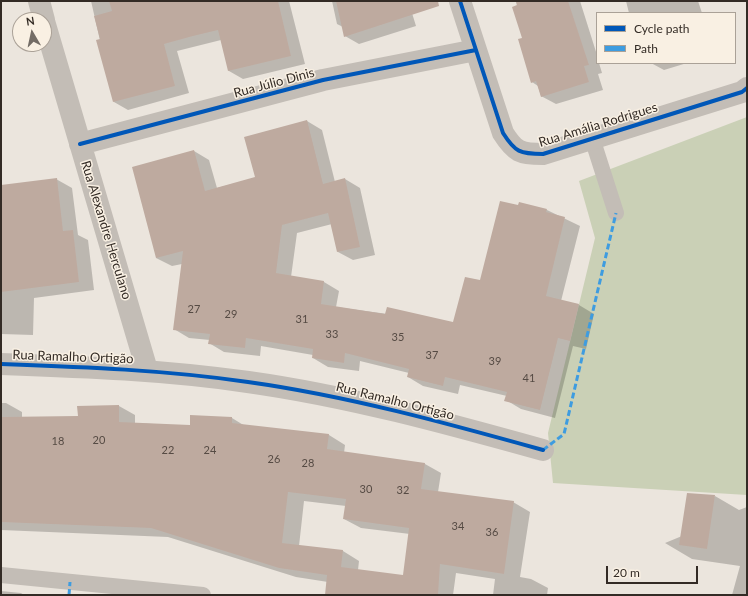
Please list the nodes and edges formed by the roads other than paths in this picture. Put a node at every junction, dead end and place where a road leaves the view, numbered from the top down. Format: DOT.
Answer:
graph roads {
  1 [pos="39,1"];
  2 [pos="460,1"];
  3 [pos="42,12"];
  4 [pos="52,48"];
  5 [pos="476,50"];
  6 [pos="747,88"];
  7 [pos="592,138"];
  8 [pos="80,144"];
  9 [pos="616,213"];
  10 [pos="1,364"];
  11 [pos="148,370"];
  12 [pos="543,450"];
  13 [pos="1,576"];
  14 [pos="203,595"];
  1 -- 3 [label="street, Rua Alexandre Herculano"];
  2 -- 5 [label="street, Rua Amália Rodrigues"];
  4 -- 8 [label="street, Rua Alexandre Herculano"];
  5 -- 7 [label="street, Rua Amália Rodrigues"];
  5 -- 8 [label="street, Rua Júlio Dinis"];
  6 -- 7 [label="street, Rua Amália Rodrigues"];
  7 -- 9 [label="lane"];
  8 -- 11 [label="street, Rua Alexandre Herculano"];
  10 -- 11 [label="street, Rua Ramalho Ortigão"];
  11 -- 12 [label="street, Rua Ramalho Ortigão"];
  13 -- 14 [label="lane"];
}
